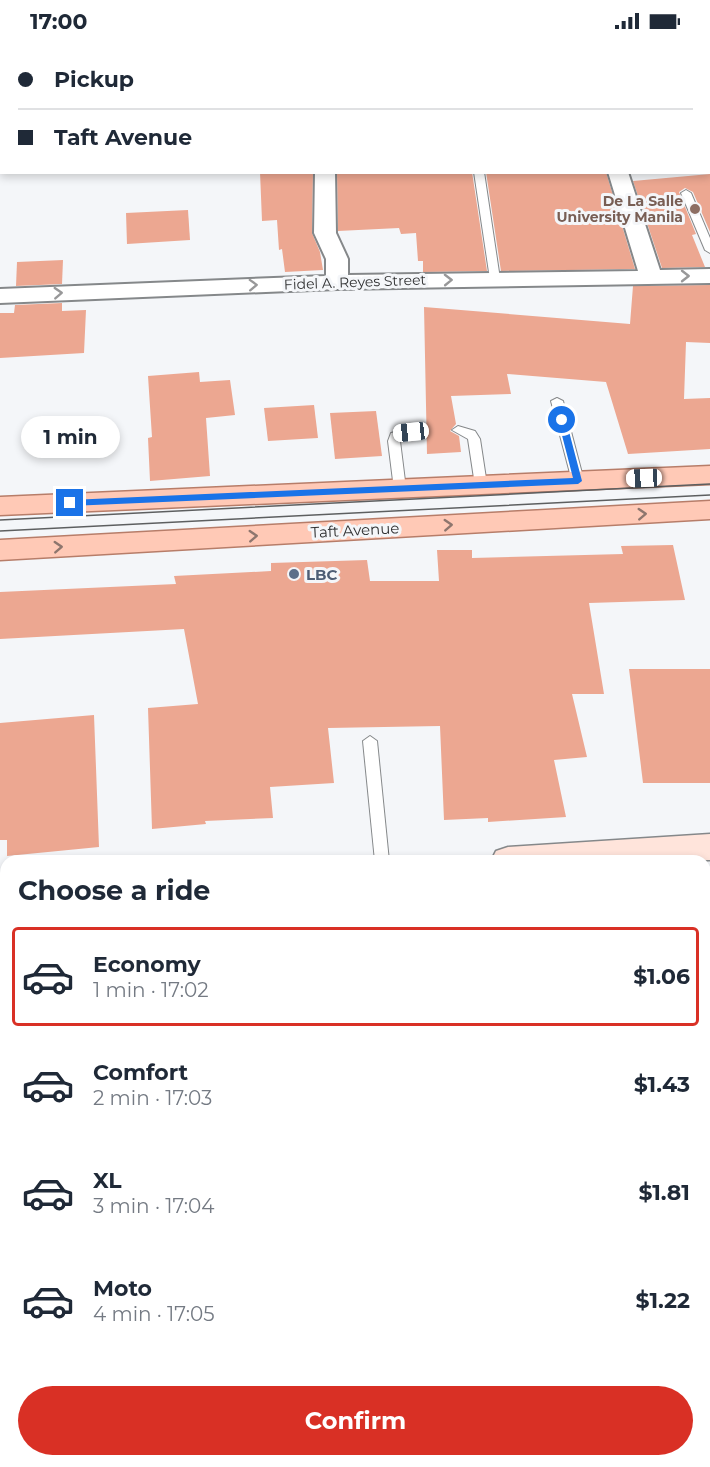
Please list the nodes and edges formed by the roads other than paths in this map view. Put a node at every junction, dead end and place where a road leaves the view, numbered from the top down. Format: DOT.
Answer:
graph roads {
  1 [pos="325,174"];
  2 [pos="479,174"];
  3 [pos="619,174"];
  4 [pos="686,193"];
  5 [pos="710,250"];
  6 [pos="651,276"];
  7 [pos="710,276"];
  8 [pos="495,279"];
  9 [pos="337,282"];
  10 [pos="0,296"];
  11 [pos="557,401"];
  12 [pos="458,430"];
  13 [pos="411,432"];
  14 [pos="710,475"];
  15 [pos="578,481"];
  16 [pos="481,485"];
  17 [pos="400,489"];
  18 [pos="0,506"];
  19 [pos="710,510"];
  20 [pos="0,550"];
  21 [pos="370,741"];
  22 [pos="710,848"];
  23 [pos="381,855"];
  24 [pos="601,855"];
  1 -- 9 [label="street"];
  2 -- 8 [label="lane"];
  3 -- 6 [label="street"];
  4 -- 5 [label="lane"];
  6 -- 7 [label="street, Fidel A. Reyes Street, one-way"];
  6 -- 8 [label="street, Fidel A. Reyes Street"];
  9 -- 8 [label="street, Fidel A. Reyes Street, one-way"];
  10 -- 9 [label="street, Fidel A. Reyes Street, one-way"];
  11 -- 15 [label="lane"];
  12 -- 16 [label="lane"];
  13 -- 17 [label="lane"];
  14 -- 15 [label="main road"];
  15 -- 16 [label="main road"];
  16 -- 17 [label="main road"];
  17 -- 18 [label="main road"];
  20 -- 19 [label="main road, Taft Avenue, one-way"];
  21 -- 23 [label="lane"];
  22 -- 24 [label="street"];
}
